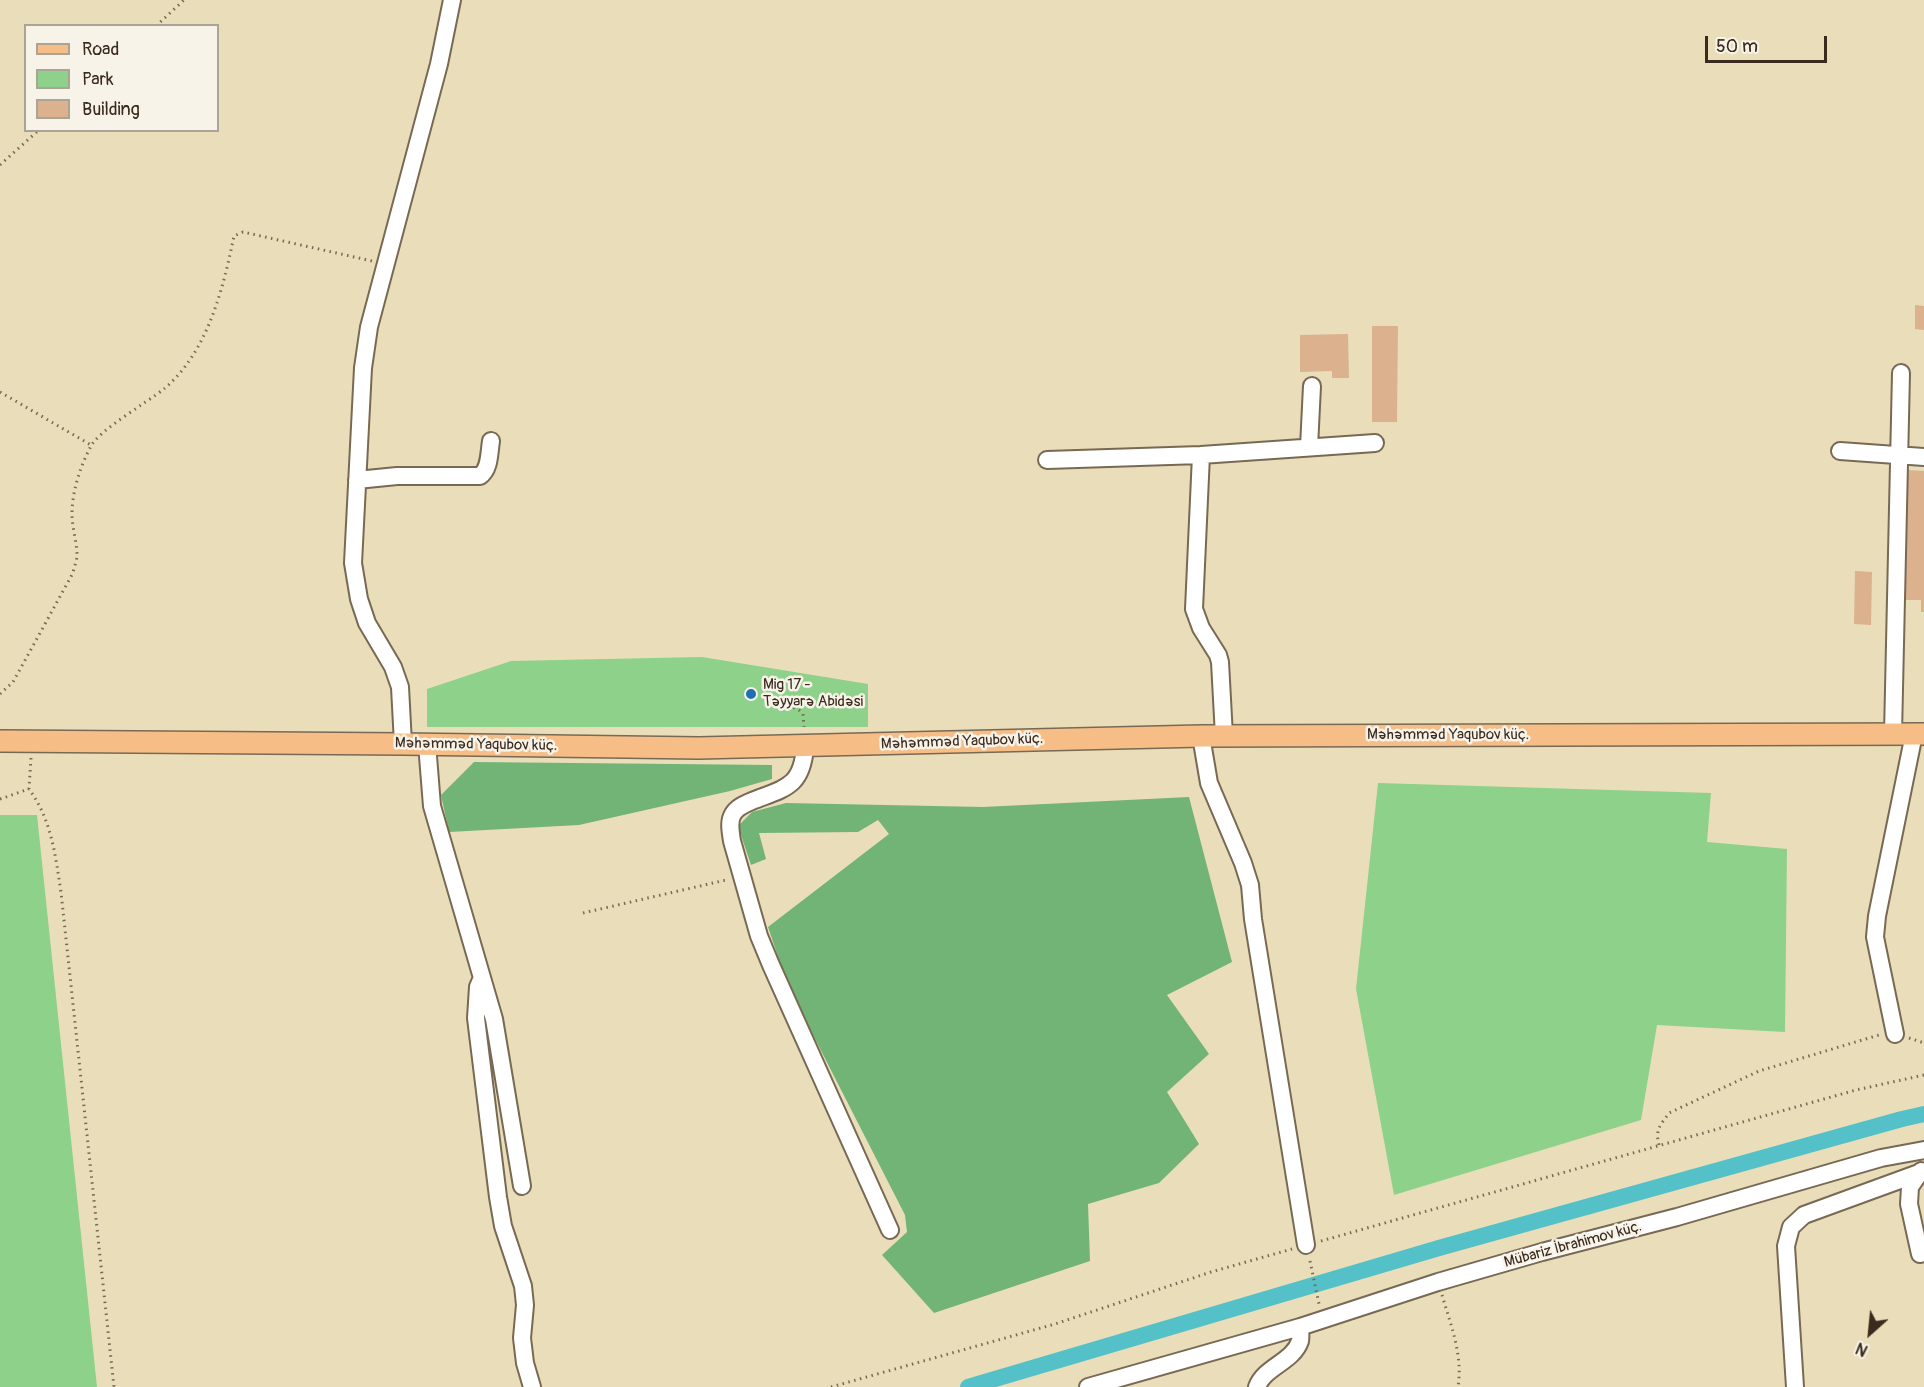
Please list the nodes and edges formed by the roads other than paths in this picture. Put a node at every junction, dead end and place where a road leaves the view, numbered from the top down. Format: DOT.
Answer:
graph roads {
  1 [pos="452,0"];
  2 [pos="1901,373"];
  3 [pos="1312,386"];
  4 [pos="491,441"];
  5 [pos="1375,443"];
  6 [pos="1309,447"];
  7 [pos="1840,451"];
  8 [pos="1201,455"];
  9 [pos="1900,456"];
  10 [pos="1924,457"];
  11 [pos="1047,460"];
  12 [pos="357,480"];
  13 [pos="1893,734"];
  14 [pos="1919,734"];
  15 [pos="1201,736"];
  16 [pos="1224,736"];
  17 [pos="0,741"];
  18 [pos="403,744"];
  19 [pos="426,744"];
  20 [pos="805,747"];
  21 [pos="482,976"];
  22 [pos="1895,1034"];
  23 [pos="1924,1150"];
  24 [pos="1921,1171"];
  25 [pos="522,1186"];
  26 [pos="890,1230"];
  27 [pos="1306,1245"];
  28 [pos="1920,1254"];
  29 [pos="1300,1327"];
  30 [pos="532,1387"];
  31 [pos="1089,1387"];
  32 [pos="1257,1387"];
  33 [pos="1795,1387"];
  1 -- 12 [label="street"];
  2 -- 9 [label="street"];
  3 -- 6 [label="street"];
  4 -- 12 [label="street"];
  5 -- 6 [label="street"];
  6 -- 8 [label="street"];
  7 -- 9 [label="street"];
  8 -- 11 [label="street"];
  8 -- 16 [label="street"];
  9 -- 10 [label="street"];
  9 -- 13 [label="street"];
  12 -- 18 [label="street"];
  13 -- 14 [label="main road, Məhəmməd Yaqubov küç."];
  13 -- 16 [label="main road, Məhəmməd Yaqubov küç."];
  14 -- 22 [label="street"];
  15 -- 16 [label="main road, Məhəmməd Yaqubov küç."];
  15 -- 20 [label="main road, Məhəmməd Yaqubov küç."];
  15 -- 27 [label="street"];
  17 -- 18 [label="main road, Məhəmməd Yaqubov küç."];
  18 -- 19 [label="main road, Məhəmməd Yaqubov küç."];
  19 -- 20 [label="main road, Məhəmməd Yaqubov küç."];
  19 -- 21 [label="street"];
  20 -- 26 [label="street"];
  21 -- 25 [label="street"];
  21 -- 30 [label="street"];
  23 -- 29 [label="street, Mübariz İbrahimov küç."];
  24 -- 28 [label="street"];
  24 -- 33 [label="street"];
  29 -- 31 [label="street, Mübariz İbrahimov küç."];
  29 -- 32 [label="street"];
}
